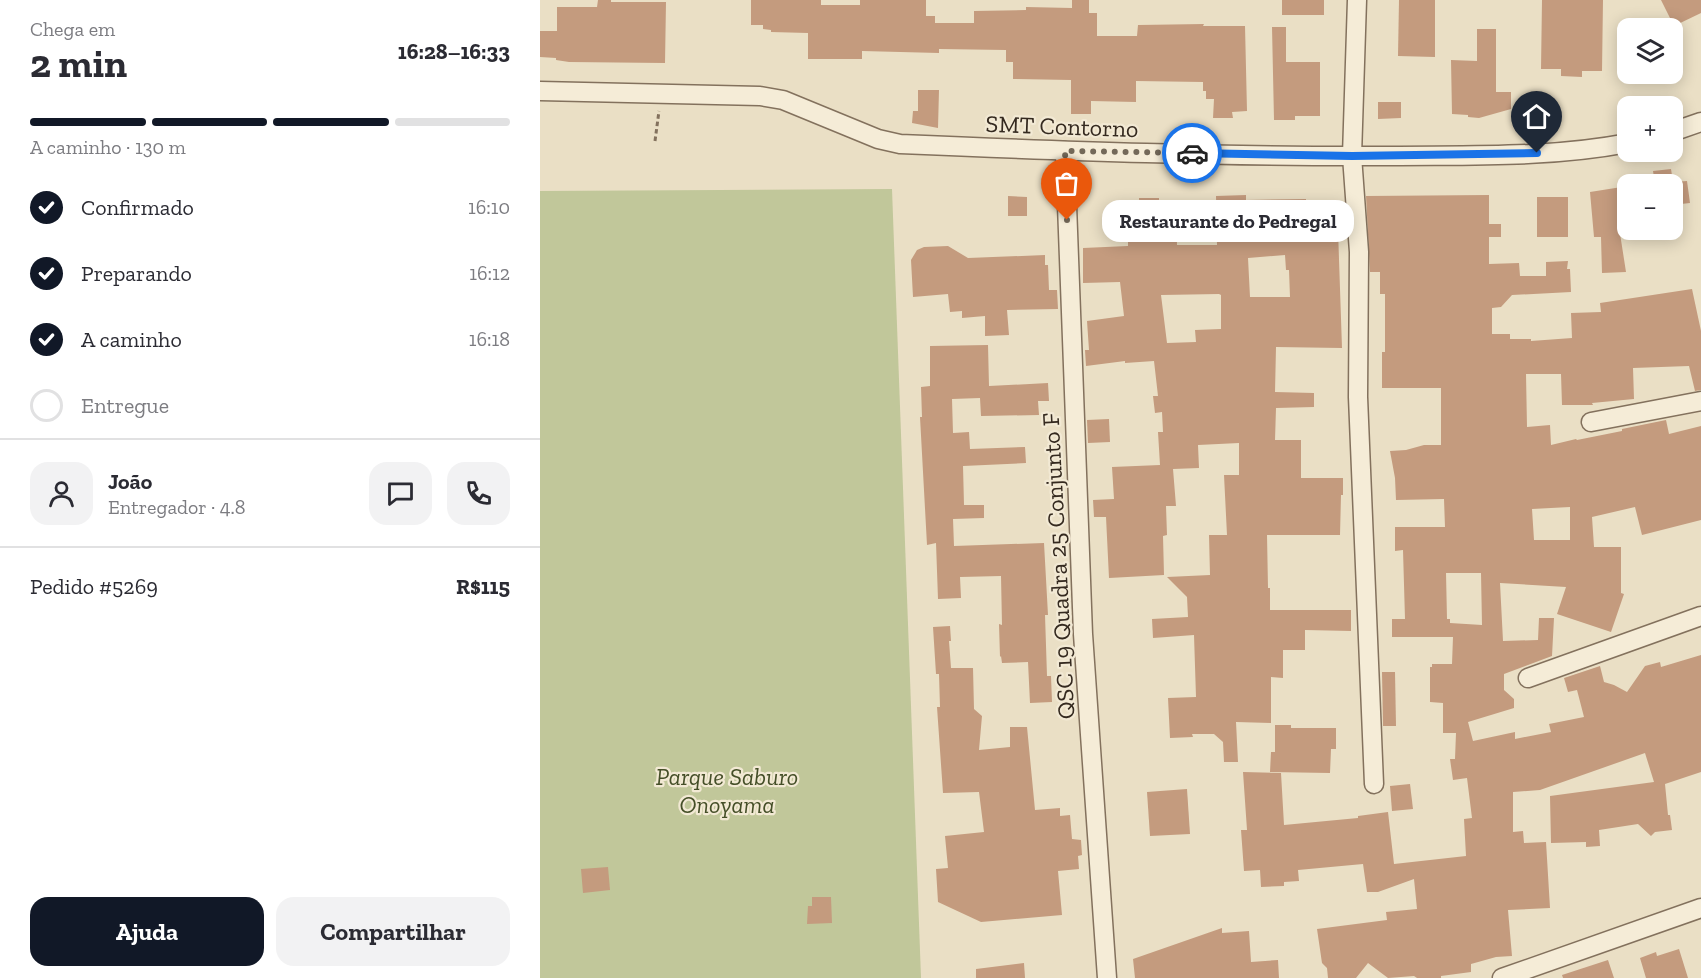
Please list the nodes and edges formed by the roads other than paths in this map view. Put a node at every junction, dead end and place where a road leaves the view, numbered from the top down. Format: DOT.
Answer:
graph roads {
  1 [pos="1357,0"];
  2 [pos="540,91"];
  3 [pos="1701,122"];
  4 [pos="1683,128"];
  5 [pos="1617,145"];
  6 [pos="1065,151"];
  7 [pos="1352,156"];
  8 [pos="1701,401"];
  9 [pos="1591,422"];
  10 [pos="1701,616"];
  11 [pos="1528,678"];
  12 [pos="1374,784"];
  13 [pos="1701,908"];
  14 [pos="1107,978"];
  15 [pos="1503,978"];
  1 -- 7 [label="street"];
  2 -- 6 [label="street, SMT Contorno"];
  3 -- 4 [label="street"];
  5 -- 7 [label="street, SMT Contorno"];
  6 -- 7 [label="street, SMT Contorno"];
  6 -- 14 [label="street, QSC 19 Quadra 25 Conjunto F"];
  7 -- 12 [label="street"];
  8 -- 9 [label="street"];
  10 -- 11 [label="street"];
  13 -- 15 [label="street"];
}
